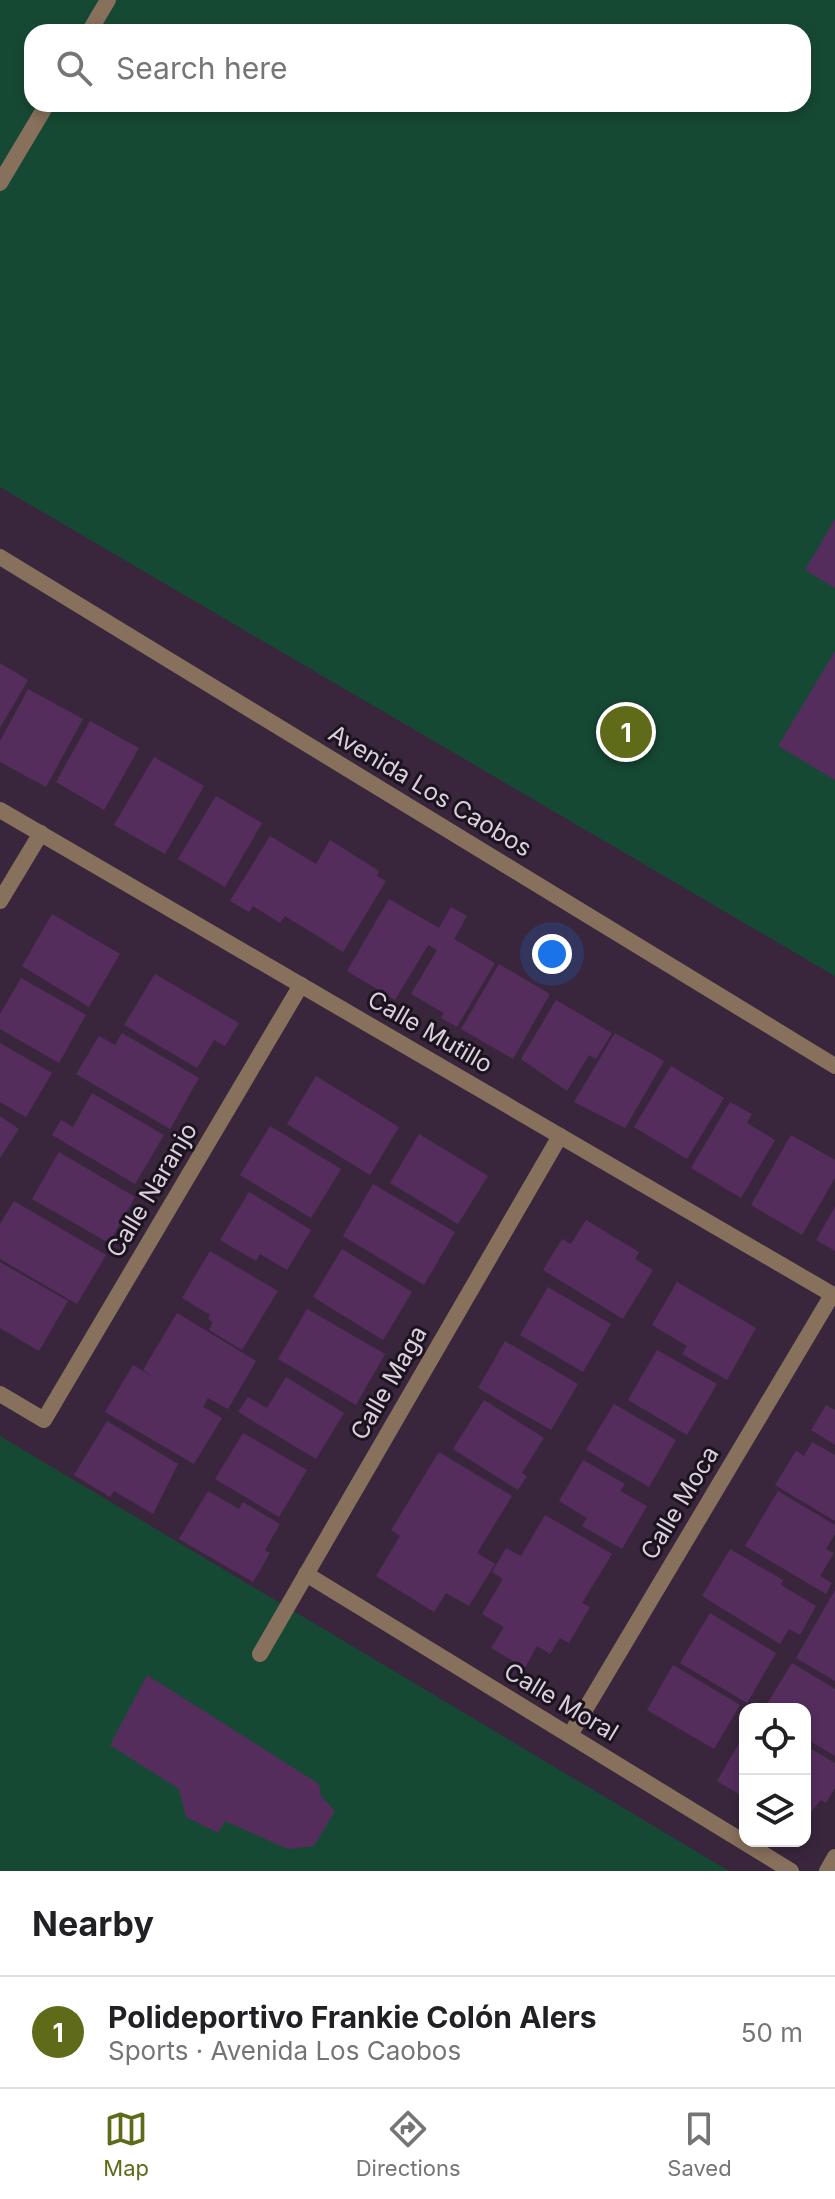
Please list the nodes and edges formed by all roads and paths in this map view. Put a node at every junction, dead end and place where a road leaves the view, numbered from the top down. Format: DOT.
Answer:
graph roads {
  1 [pos="108,0"];
  2 [pos="94,24"];
  3 [pos="42,112"];
  4 [pos="0,183"];
  5 [pos="0,557"];
  6 [pos="0,810"];
  7 [pos="41,833"];
  8 [pos="0,901"];
  9 [pos="301,985"];
  10 [pos="835,1066"];
  11 [pos="560,1136"];
  12 [pos="834,1296"];
  13 [pos="0,1394"];
  14 [pos="306,1574"];
  15 [pos="260,1654"];
  16 [pos="570,1735"];
  17 [pos="835,1857"];
  18 [pos="791,1871"];
  19 [pos="827,1871"];
  1 -- 2 [label="street"];
  3 -- 4 [label="street"];
  5 -- 10 [label="street, Avenida Los Caobos"];
  6 -- 7 [label="street, Calle Mutillo"];
  7 -- 8 [label="street"];
  7 -- 9 [label="street, Calle Mutillo"];
  9 -- 11 [label="street, Calle Mutillo"];
  9 -- 13 [label="street, Calle Naranjo"];
  11 -- 12 [label="street, Calle Mutillo"];
  11 -- 14 [label="street, Calle Maga"];
  12 -- 16 [label="street, Calle Moca"];
  14 -- 15 [label="street, Calle Maga"];
  14 -- 16 [label="street, Calle Moral"];
  16 -- 18 [label="street, Calle Moral"];
  17 -- 19 [label="street"];
}
